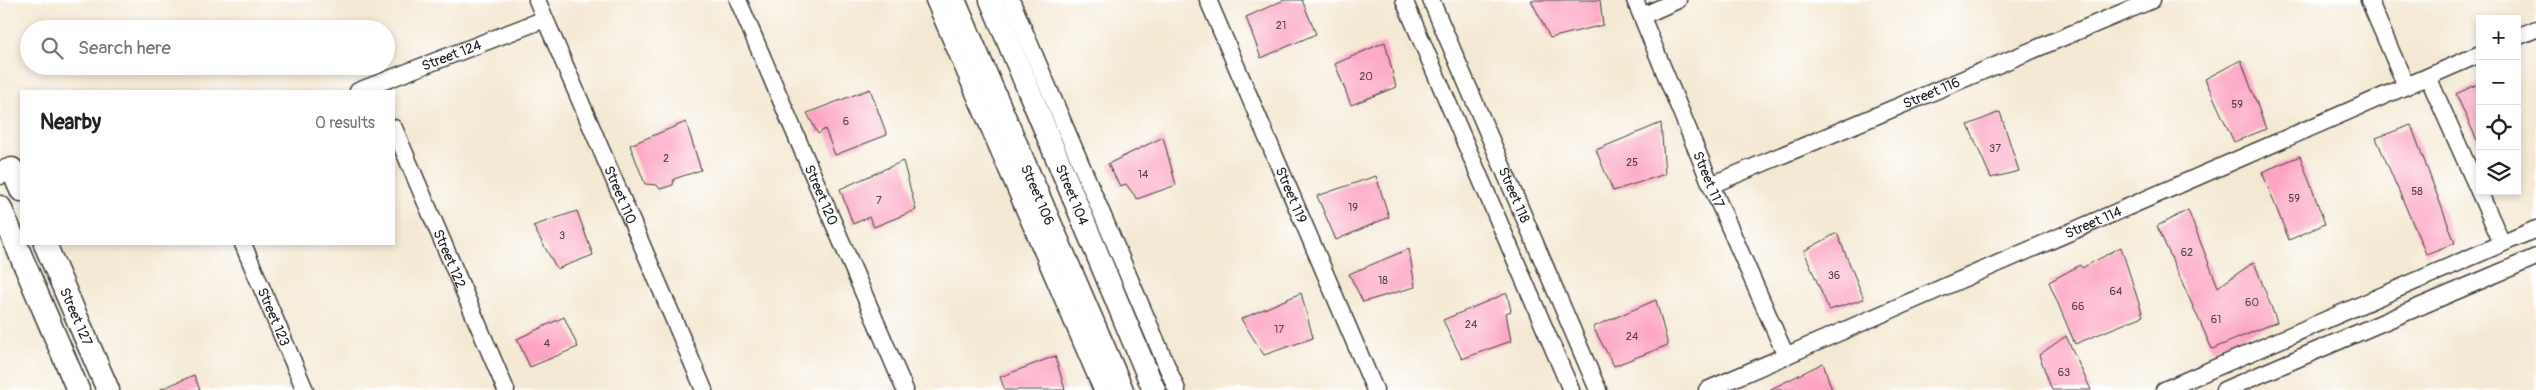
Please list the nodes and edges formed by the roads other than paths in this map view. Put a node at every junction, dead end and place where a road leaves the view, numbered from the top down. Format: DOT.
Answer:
graph roads {
  1 [pos="537,0"];
  2 [pos="738,0"];
  3 [pos="934,0"];
  4 [pos="954,0"];
  5 [pos="991,0"];
  6 [pos="1010,0"];
  7 [pos="1208,0"];
  8 [pos="1404,0"];
  9 [pos="1431,0"];
  10 [pos="1635,0"];
  11 [pos="1678,0"];
  12 [pos="2152,0"];
  13 [pos="2369,0"];
  14 [pos="1642,16"];
  15 [pos="545,19"];
  16 [pos="2536,29"];
  17 [pos="2521,35"];
  18 [pos="1009,42"];
  19 [pos="2476,56"];
  20 [pos="978,57"];
  21 [pos="2428,77"];
  22 [pos="2406,86"];
  23 [pos="376,88"];
  24 [pos="395,130"];
  25 [pos="6,171"];
  26 [pos="1711,185"];
  27 [pos="20,189"];
  28 [pos="0,207"];
  29 [pos="1096,226"];
  30 [pos="2536,229"];
  31 [pos="2502,244"];
  32 [pos="45,245"];
  33 [pos="243,245"];
  34 [pos="2536,256"];
  35 [pos="1786,356"];
  36 [pos="94,359"];
  37 [pos="74,381"];
  38 [pos="108,390"];
  39 [pos="305,390"];
  40 [pos="506,390"];
  41 [pos="704,390"];
  42 [pos="905,390"];
  43 [pos="1102,390"];
  44 [pos="1122,390"];
  45 [pos="1154,390"];
  46 [pos="1177,390"];
  47 [pos="1375,390"];
  48 [pos="1571,390"];
  49 [pos="1598,390"];
  50 [pos="1707,390"];
  51 [pos="2164,390"];
  52 [pos="2224,390"];
  1 -- 15 [label="street, Street 110"];
  2 -- 42 [label="street, Street 120"];
  3 -- 43 [label="street"];
  4 -- 20 [label="street, Street 106"];
  5 -- 18 [label="street, Street 104"];
  6 -- 29 [label="street"];
  7 -- 47 [label="street, Street 119"];
  8 -- 48 [label="street"];
  9 -- 49 [label="street, Street 118"];
  10 -- 14 [label="street, Street 117"];
  11 -- 14 [label="street"];
  12 -- 26 [label="street, Street 116"];
  13 -- 22 [label="street"];
  14 -- 26 [label="street, Street 117"];
  15 -- 23 [label="street, Street 124"];
  15 -- 41 [label="street, Street 110"];
  16 -- 17 [label="street"];
  18 -- 20 [label="street"];
  18 -- 29 [label="street, Street 104"];
  19 -- 21 [label="street, Street 114"];
  20 -- 44 [label="street, Street 106"];
  21 -- 22 [label="street, Street 114"];
  21 -- 31 [label="street"];
  22 -- 35 [label="street, Street 114"];
  24 -- 40 [label="street, Street 122"];
  25 -- 27 [label="street"];
  26 -- 35 [label="street, Street 117"];
  28 -- 37 [label="street"];
  29 -- 45 [label="street, Street 104"];
  29 -- 46 [label="street"];
  30 -- 31 [label="street"];
  31 -- 51 [label="street"];
  32 -- 36 [label="street, Street 127"];
  33 -- 39 [label="street, Street 123"];
  34 -- 52 [label="street"];
  35 -- 50 [label="street, Street 114"];
  36 -- 37 [label="street"];
  36 -- 38 [label="street, Street 127"];
}
